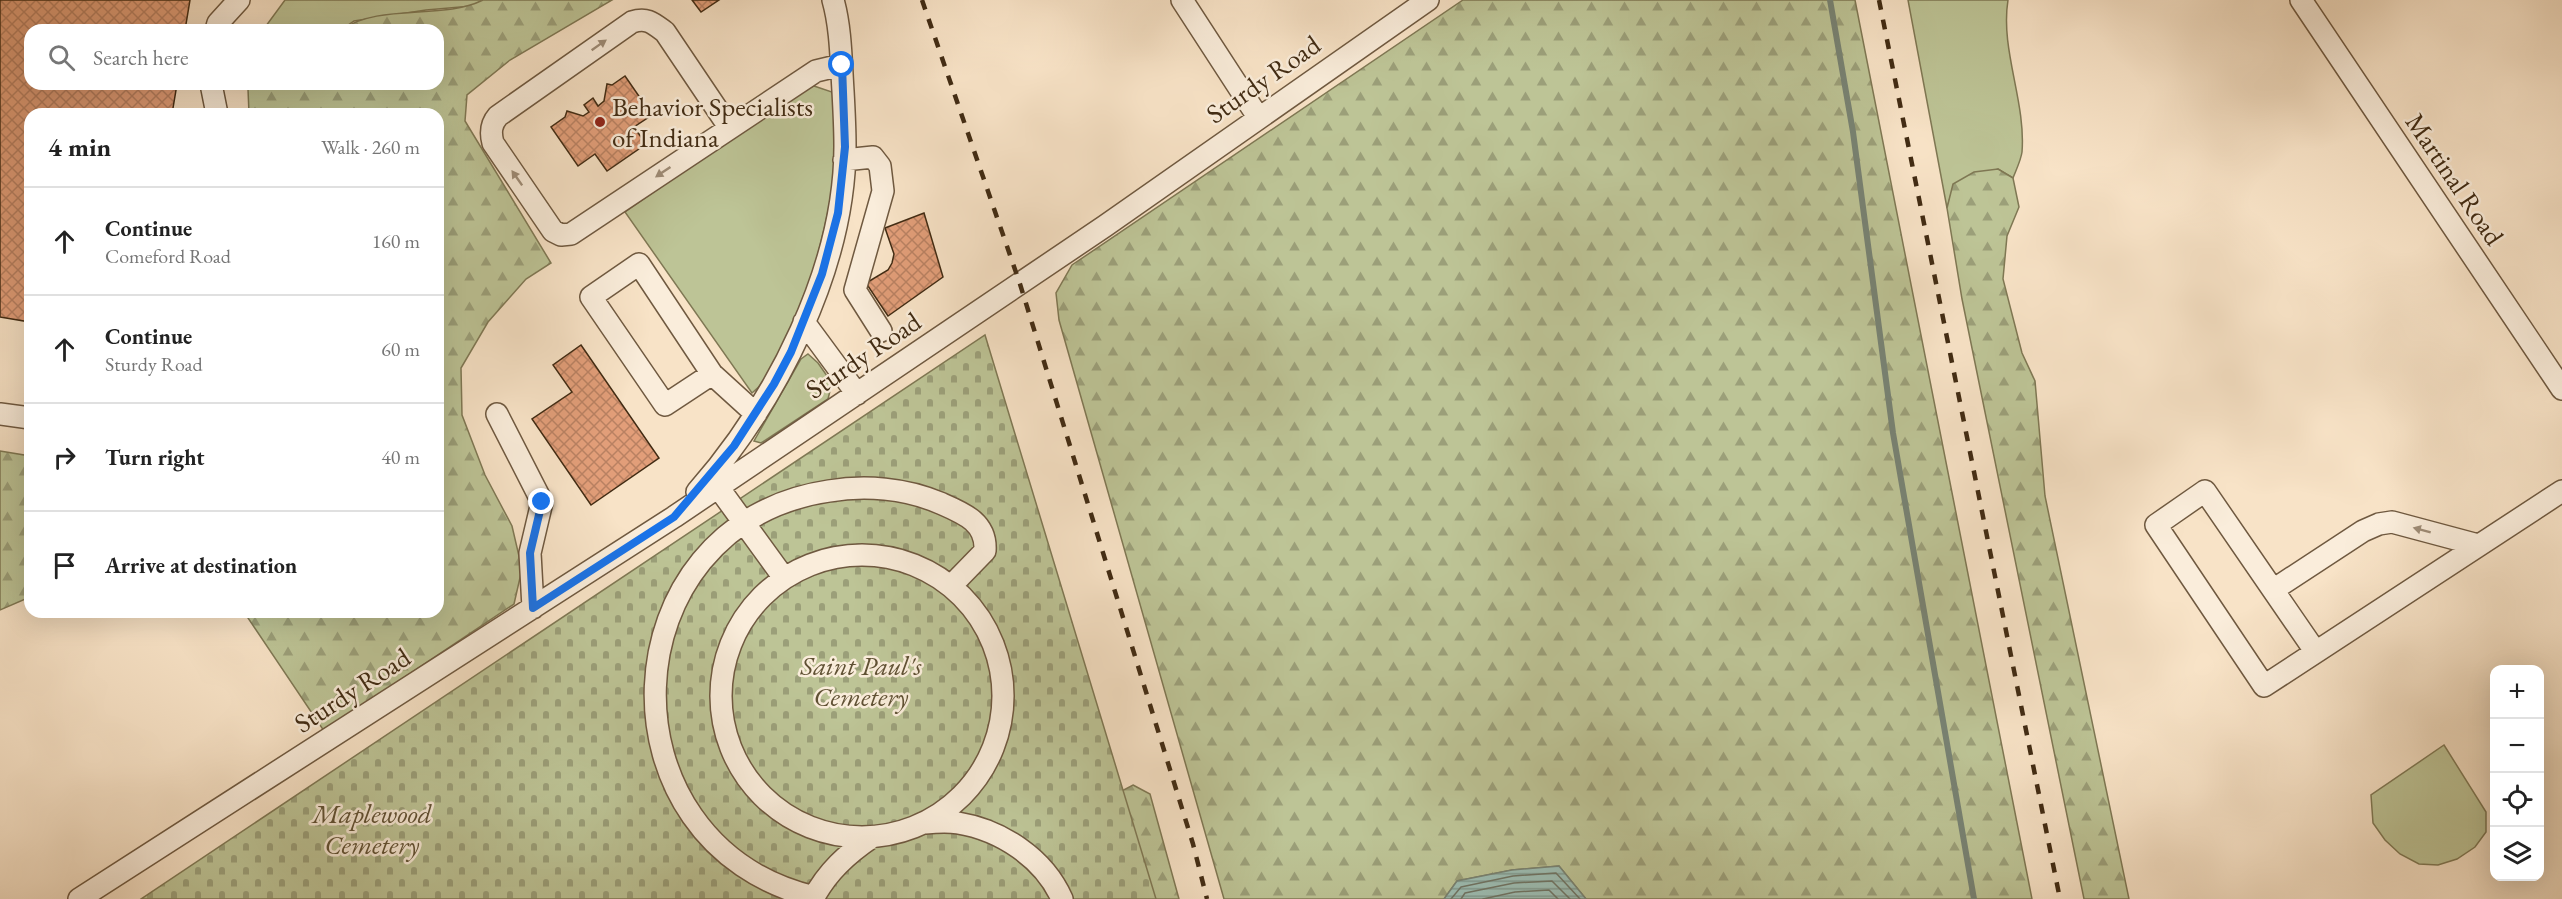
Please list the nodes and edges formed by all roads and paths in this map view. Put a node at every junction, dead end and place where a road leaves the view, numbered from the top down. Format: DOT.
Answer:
graph roads {
  1 [pos="239,0"];
  2 [pos="833,0"];
  3 [pos="1182,0"];
  4 [pos="1428,0"];
  5 [pos="2301,0"];
  6 [pos="218,24"];
  7 [pos="842,65"];
  8 [pos="212,90"];
  9 [pos="216,108"];
  10 [pos="1258,117"];
  11 [pos="729,127"];
  12 [pos="844,160"];
  13 [pos="804,322"];
  14 [pos="880,330"];
  15 [pos="712,374"];
  16 [pos="2562,389"];
  17 [pos="856,394"];
  18 [pos="0,414"];
  19 [pos="497,414"];
  20 [pos="756,414"];
  21 [pos="24,417"];
  22 [pos="718,487"];
  23 [pos="2562,491"];
  24 [pos="674,517"];
  25 [pos="744,524"];
  26 [pos="2478,545"];
  27 [pos="784,578"];
  28 [pos="951,586"];
  29 [pos="2273,590"];
  30 [pos="533,608"];
  31 [pos="2315,651"];
  32 [pos="925,823"];
  33 [pos="872,837"];
  34 [pos="813,898"];
  35 [pos="79,899"];
  36 [pos="1062,899"];
  1 -- 6 [label="street"];
  2 -- 7 [label="street"];
  3 -- 10 [label="street"];
  4 -- 10 [label="street, Sturdy Road"];
  5 -- 16 [label="street, Martinal Road"];
  7 -- 11 [label="street"];
  7 -- 12 [label="street"];
  8 -- 9 [label="street"];
  10 -- 17 [label="street, Sturdy Road"];
  11 -- 11 [label="street, one-way"];
  12 -- 13 [label="street"];
  12 -- 14 [label="street"];
  13 -- 17 [label="street"];
  13 -- 20 [label="street"];
  15 -- 15 [label="street"];
  15 -- 20 [label="street"];
  17 -- 22 [label="street, Sturdy Road"];
  18 -- 21 [label="street"];
  19 -- 30 [label="street"];
  20 -- 24 [label="street"];
  22 -- 24 [label="street, Sturdy Road"];
  22 -- 25 [label="street"];
  23 -- 26 [label="street"];
  24 -- 30 [label="street, Sturdy Road"];
  25 -- 27 [label="street"];
  25 -- 28 [label="street"];
  25 -- 34 [label="street"];
  26 -- 29 [label="street, one-way"];
  26 -- 31 [label="street"];
  27 -- 28 [label="street"];
  27 -- 33 [label="street"];
  28 -- 32 [label="street"];
  29 -- 31 [label="street"];
  29 -- 31 [label="street"];
  30 -- 35 [label="street, Sturdy Road"];
  32 -- 33 [label="street"];
  32 -- 36 [label="street"];
  33 -- 34 [label="street"];
}
